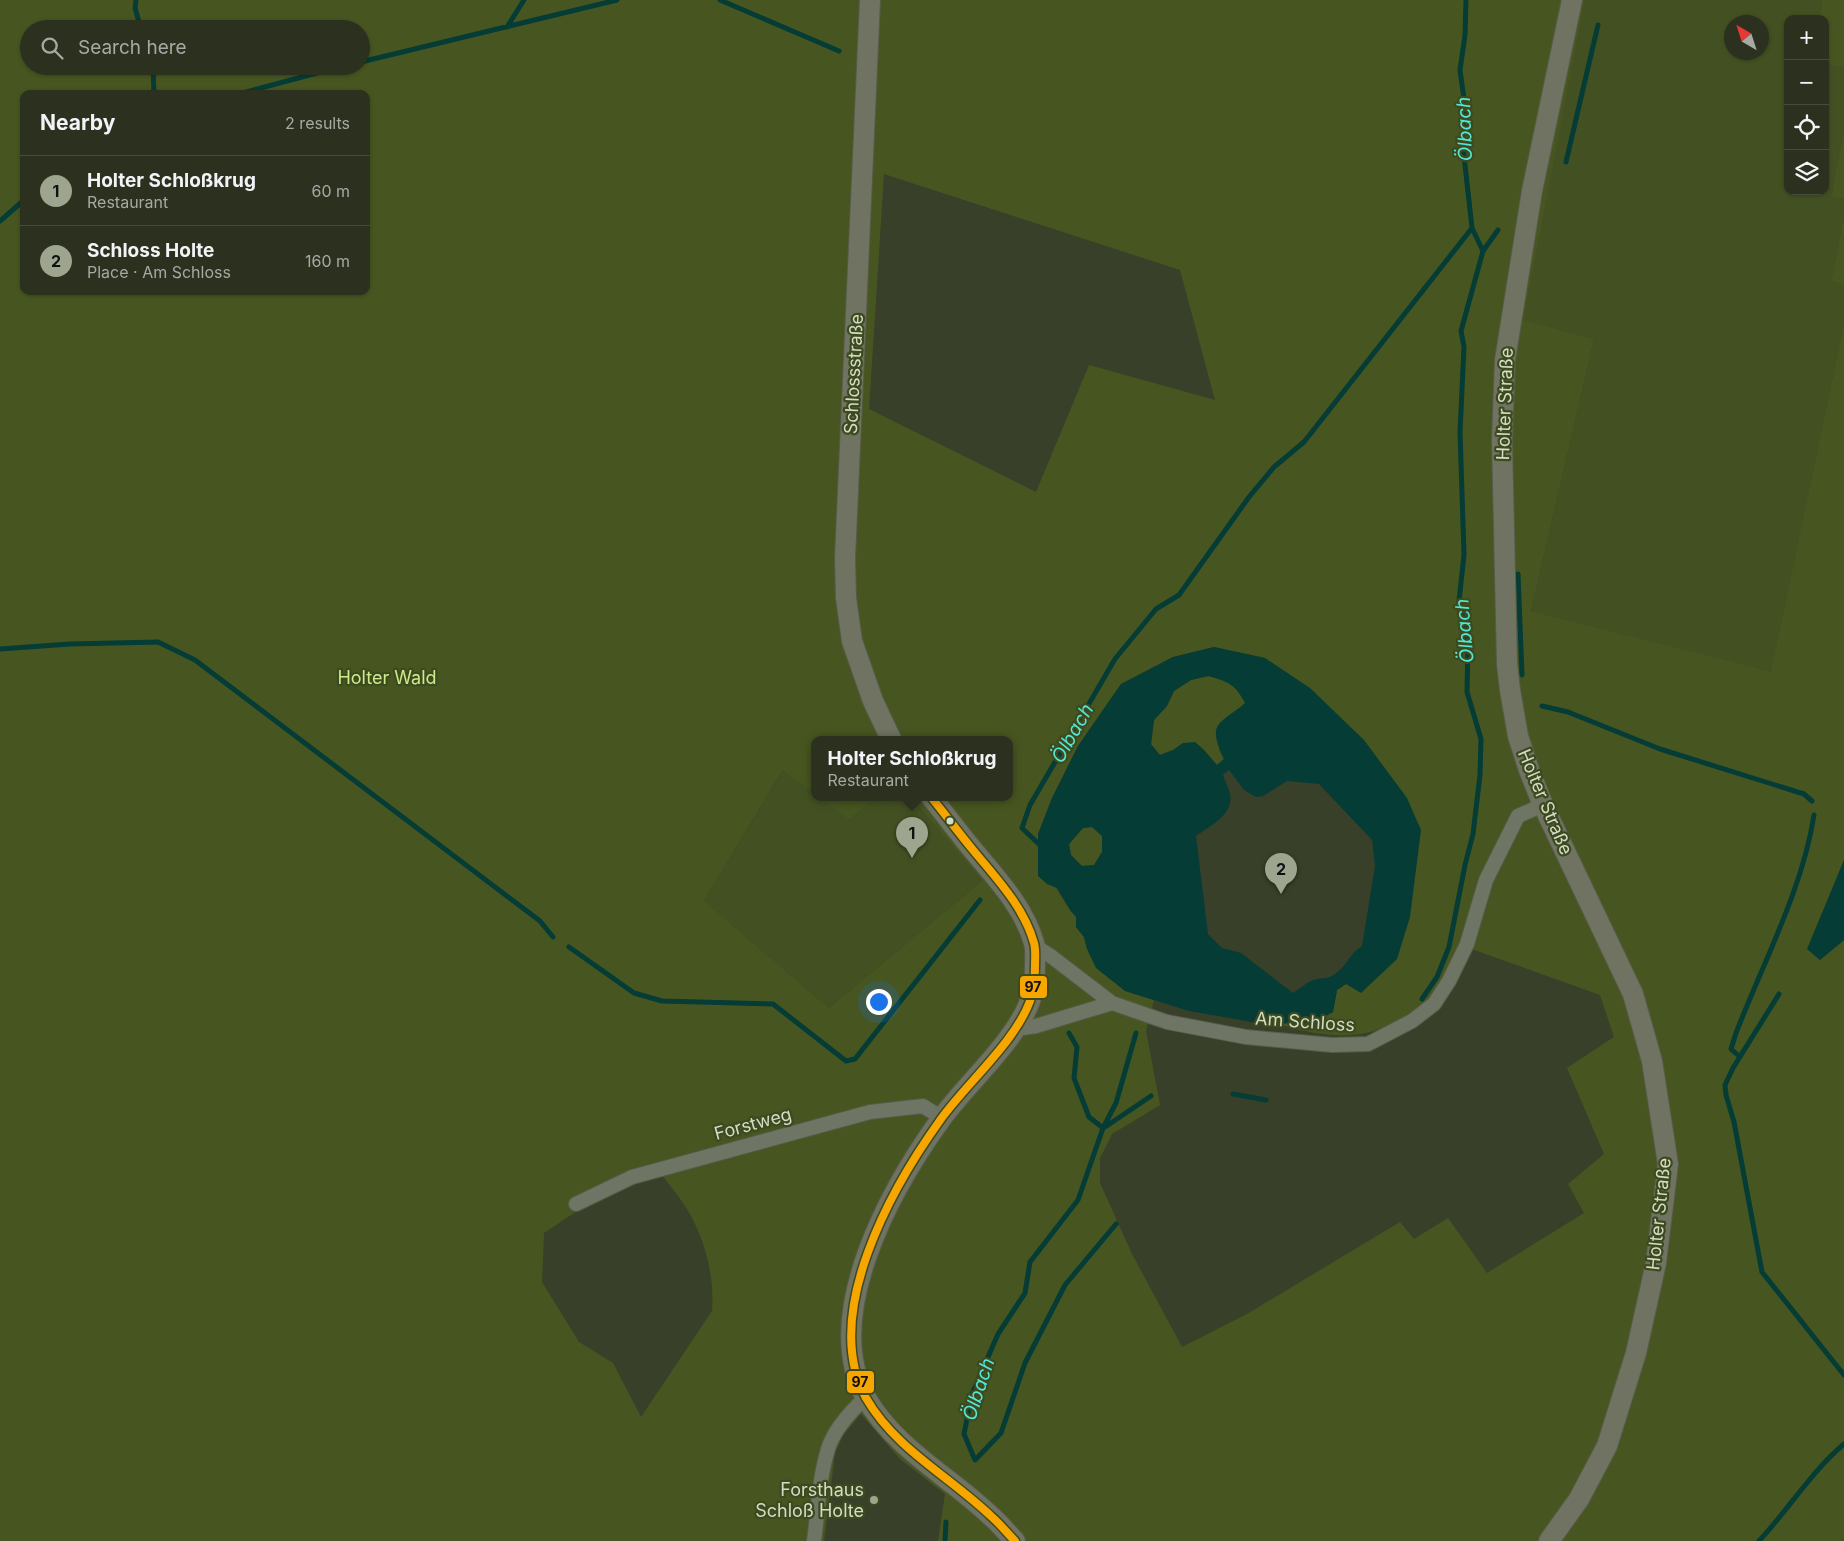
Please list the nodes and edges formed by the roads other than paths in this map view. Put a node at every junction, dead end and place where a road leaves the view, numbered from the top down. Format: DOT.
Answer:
graph roads {
  1 [pos="870,0"];
  2 [pos="1572,0"];
  3 [pos="890,736"];
  4 [pos="934,801"];
  5 [pos="1543,805"];
  6 [pos="1035,946"];
  7 [pos="1112,1003"];
  8 [pos="1016,1029"];
  9 [pos="942,1118"];
  10 [pos="576,1204"];
  11 [pos="866,1397"];
  12 [pos="814,1541"];
  13 [pos="1014,1541"];
  14 [pos="1549,1541"];
  1 -- 3 [label="main road, Schlossstraße"];
  2 -- 5 [label="main road, Holter Straße"];
  4 -- 6 [label="main road"];
  5 -- 7 [label="street, Am Schloss"];
  5 -- 14 [label="main road, Holter Straße"];
  6 -- 7 [label="street, Am Schloss"];
  6 -- 8 [label="main road"];
  7 -- 8 [label="street"];
  8 -- 9 [label="main road"];
  9 -- 10 [label="street, Forstweg"];
  9 -- 11 [label="main road"];
  11 -- 12 [label="street"];
  11 -- 13 [label="main road"];
}
